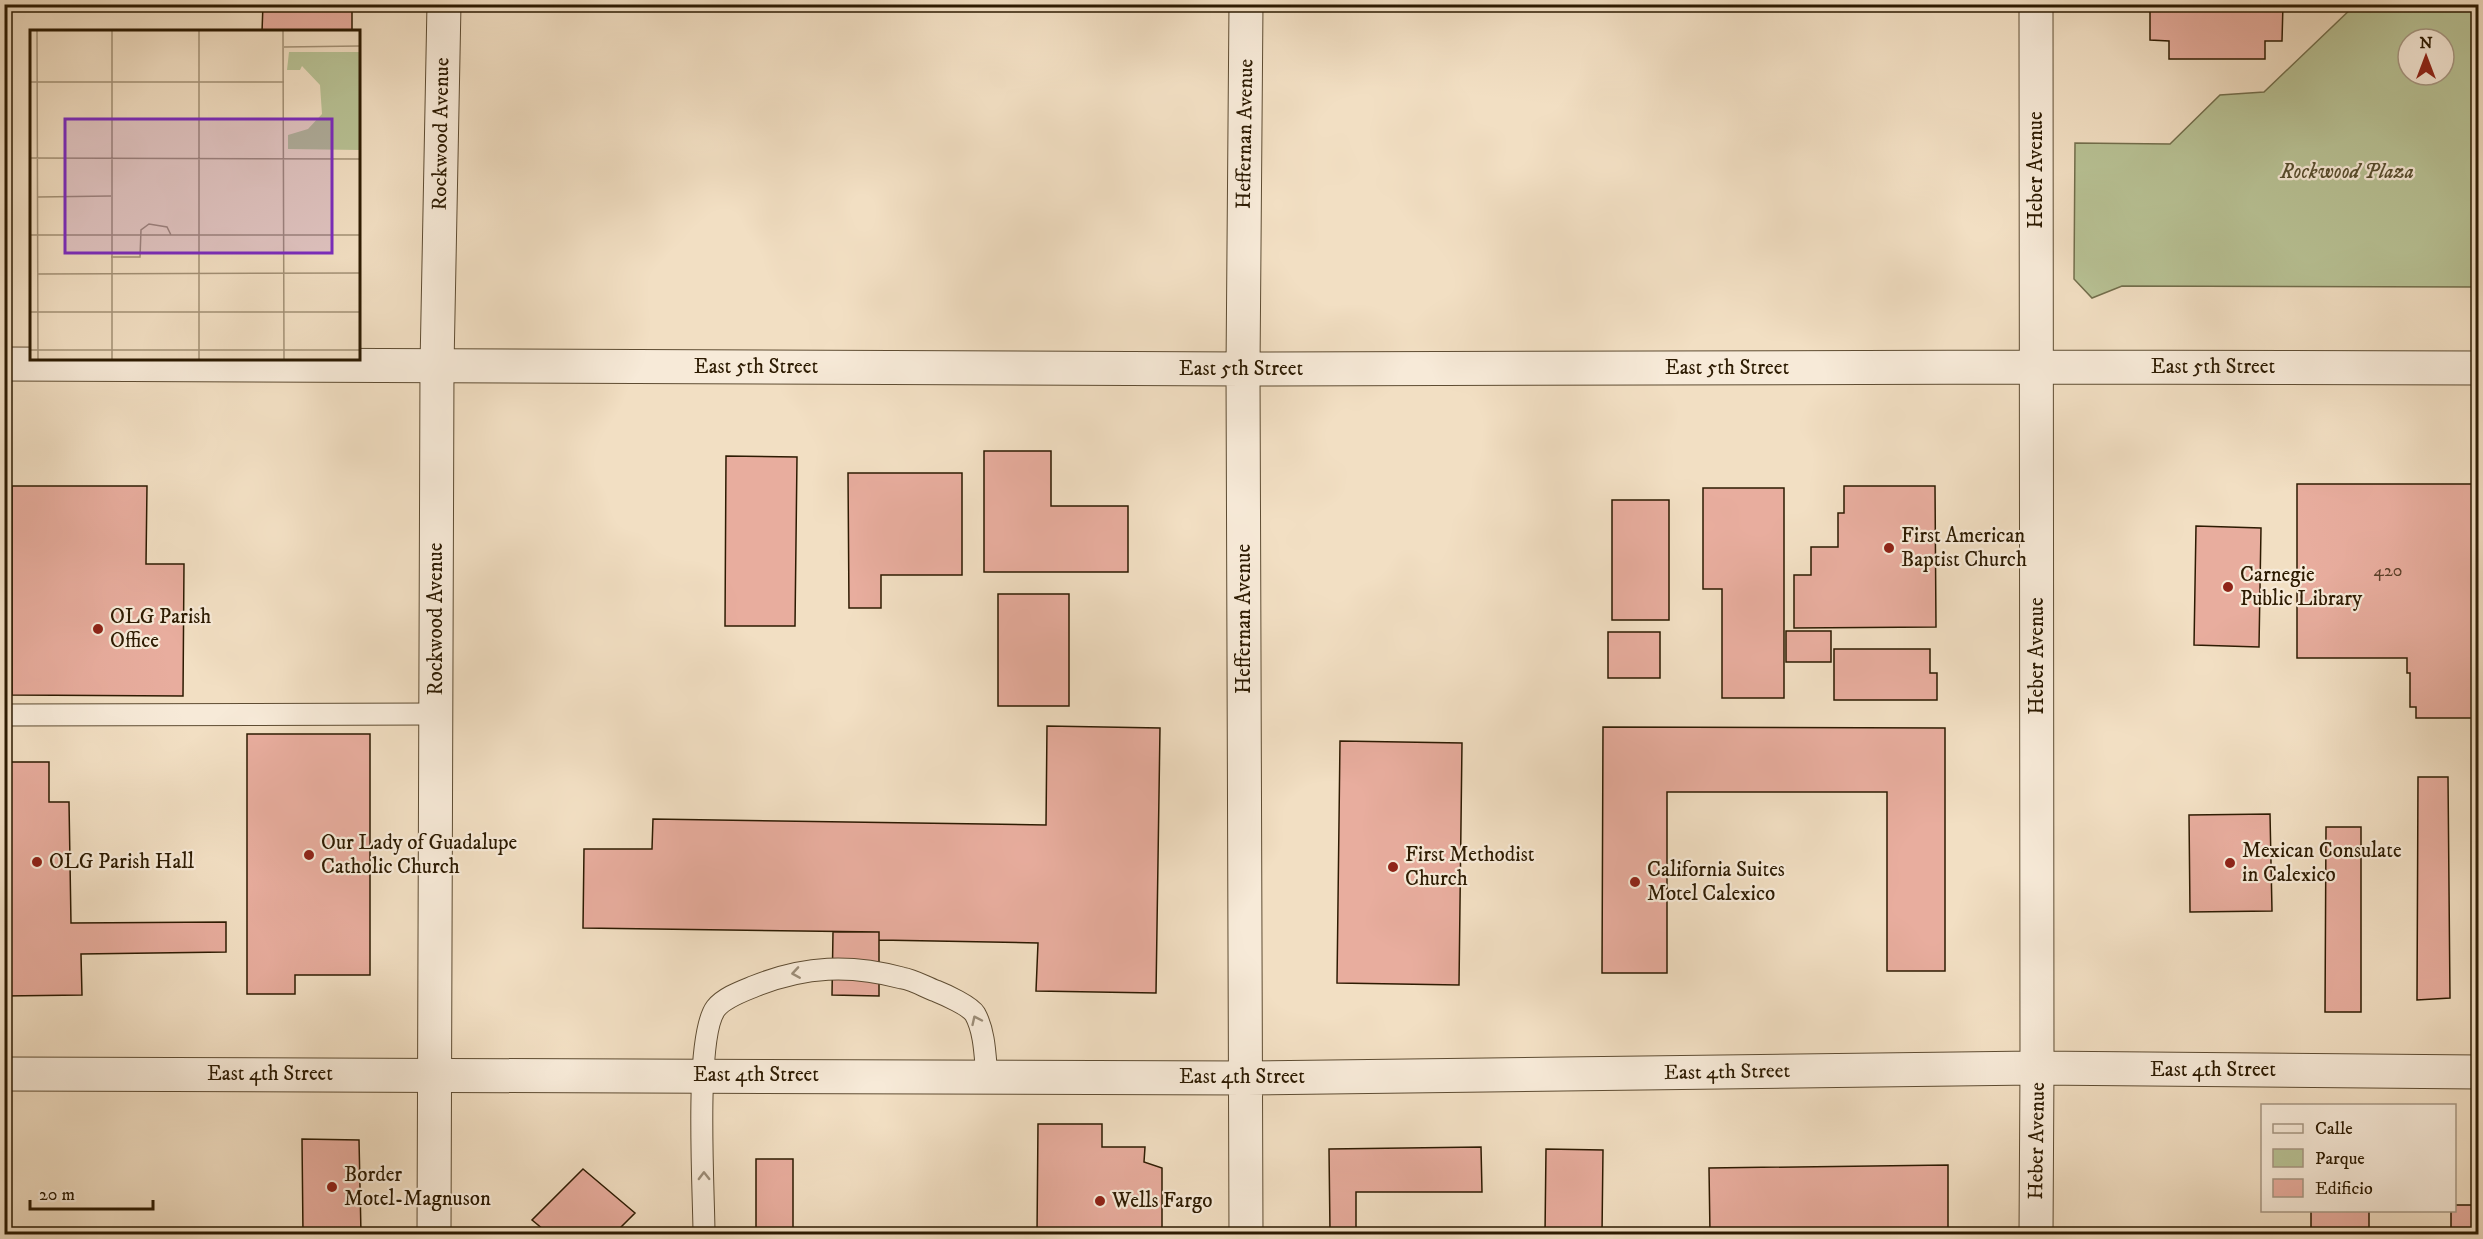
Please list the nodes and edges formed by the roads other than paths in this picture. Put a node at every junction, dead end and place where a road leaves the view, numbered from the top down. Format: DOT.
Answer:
graph roads {
  1 [pos="444,4"];
  2 [pos="1246,4"];
  3 [pos="2036,4"];
  4 [pos="4,364"];
  5 [pos="437,366"];
  6 [pos="2036,367"];
  7 [pos="2478,368"];
  8 [pos="1243,369"];
  9 [pos="435,714"];
  10 [pos="4,715"];
  11 [pos="2037,1068"];
  12 [pos="2478,1072"];
  13 [pos="4,1074"];
  14 [pos="434,1074"];
  15 [pos="702,1075"];
  16 [pos="987,1077"];
  17 [pos="1247,1078"];
  18 [pos="434,1234"];
  19 [pos="704,1234"];
  20 [pos="1246,1234"];
  21 [pos="2036,1234"];
  1 -- 5 [label="street, Rockwood Avenue"];
  2 -- 8 [label="street, Heffernan Avenue"];
  3 -- 6 [label="street, Heber Avenue"];
  4 -- 5 [label="street, East 5th Street"];
  5 -- 8 [label="street, East 5th Street"];
  5 -- 9 [label="street, Rockwood Avenue"];
  6 -- 7 [label="street, East 5th Street"];
  6 -- 8 [label="street, East 5th Street"];
  6 -- 11 [label="street, Heber Avenue"];
  8 -- 17 [label="street, Heffernan Avenue"];
  9 -- 10 [label="lane"];
  9 -- 14 [label="street, Rockwood Avenue"];
  11 -- 12 [label="street, East 4th Street"];
  11 -- 17 [label="street, East 4th Street"];
  11 -- 21 [label="street, Heber Avenue"];
  13 -- 14 [label="street, East 4th Street"];
  14 -- 15 [label="street, East 4th Street"];
  14 -- 18 [label="street, Rockwood Avenue"];
  15 -- 16 [label="street, East 4th Street"];
  16 -- 15 [label="lane, one-way"];
  19 -- 15 [label="lane, one-way"];
  16 -- 17 [label="street, East 4th Street"];
  17 -- 20 [label="street, Heffernan Avenue"];
}
